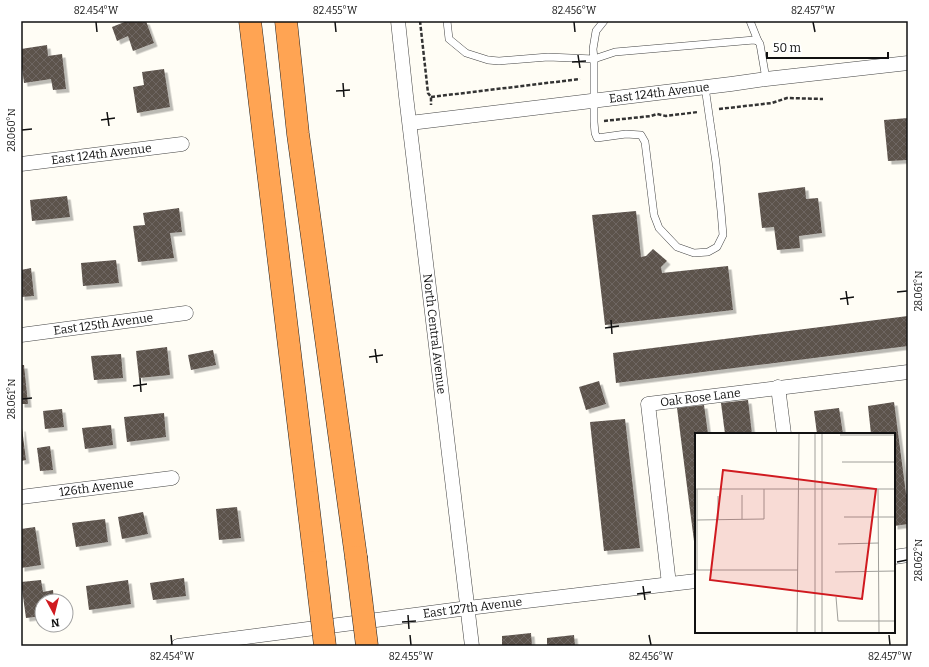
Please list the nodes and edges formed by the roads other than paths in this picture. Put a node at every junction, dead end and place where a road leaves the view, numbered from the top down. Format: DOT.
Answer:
graph roads {
  1 [pos="250,21"];
  2 [pos="286,21"];
  3 [pos="398,21"];
  4 [pos="447,21"];
  5 [pos="604,21"];
  6 [pos="750,21"];
  7 [pos="758,40"];
  8 [pos="594,59"];
  9 [pos="908,63"];
  10 [pos="766,79"];
  11 [pos="705,87"];
  12 [pos="594,101"];
  13 [pos="410,124"];
  14 [pos="182,144"];
  15 [pos="21,164"];
  16 [pos="186,313"];
  17 [pos="21,335"];
  18 [pos="908,372"];
  19 [pos="778,388"];
  20 [pos="784,433"];
  21 [pos="172,478"];
  22 [pos="21,497"];
  23 [pos="908,555"];
  24 [pos="895,557"];
  25 [pos="695,581"];
  26 [pos="669,584"];
  27 [pos="468,608"];
  28 [pos="178,646"];
  29 [pos="325,646"];
  30 [pos="366,646"];
  31 [pos="472,646"];
  1 -- 29 [label="highway, bridge"];
  2 -- 30 [label="highway, bridge"];
  3 -- 13 [label="street, North Central Avenue"];
  4 -- 8 [label="lane"];
  5 -- 8 [label="lane"];
  6 -- 7 [label="lane"];
  7 -- 8 [label="lane"];
  7 -- 10 [label="lane"];
  8 -- 12 [label="lane"];
  9 -- 10 [label="street, East 124th Avenue"];
  10 -- 11 [label="street, East 124th Avenue"];
  11 -- 12 [label="street, East 124th Avenue"];
  11 -- 12 [label="lane"];
  12 -- 13 [label="street, East 124th Avenue"];
  13 -- 27 [label="street, North Central Avenue"];
  14 -- 15 [label="street, East 124th Avenue"];
  16 -- 17 [label="street, East 125th Avenue"];
  18 -- 19 [label="street, Oak Rose Lane"];
  19 -- 20 [label="street"];
  19 -- 26 [label="street, Oak Rose Lane"];
  21 -- 22 [label="street, 126th Avenue"];
  23 -- 24 [label="street"];
  25 -- 26 [label="street, East 127th Avenue"];
  26 -- 27 [label="street, East 127th Avenue"];
  27 -- 28 [label="street, East 127th Avenue"];
  27 -- 31 [label="street, North Central Avenue"];
}
